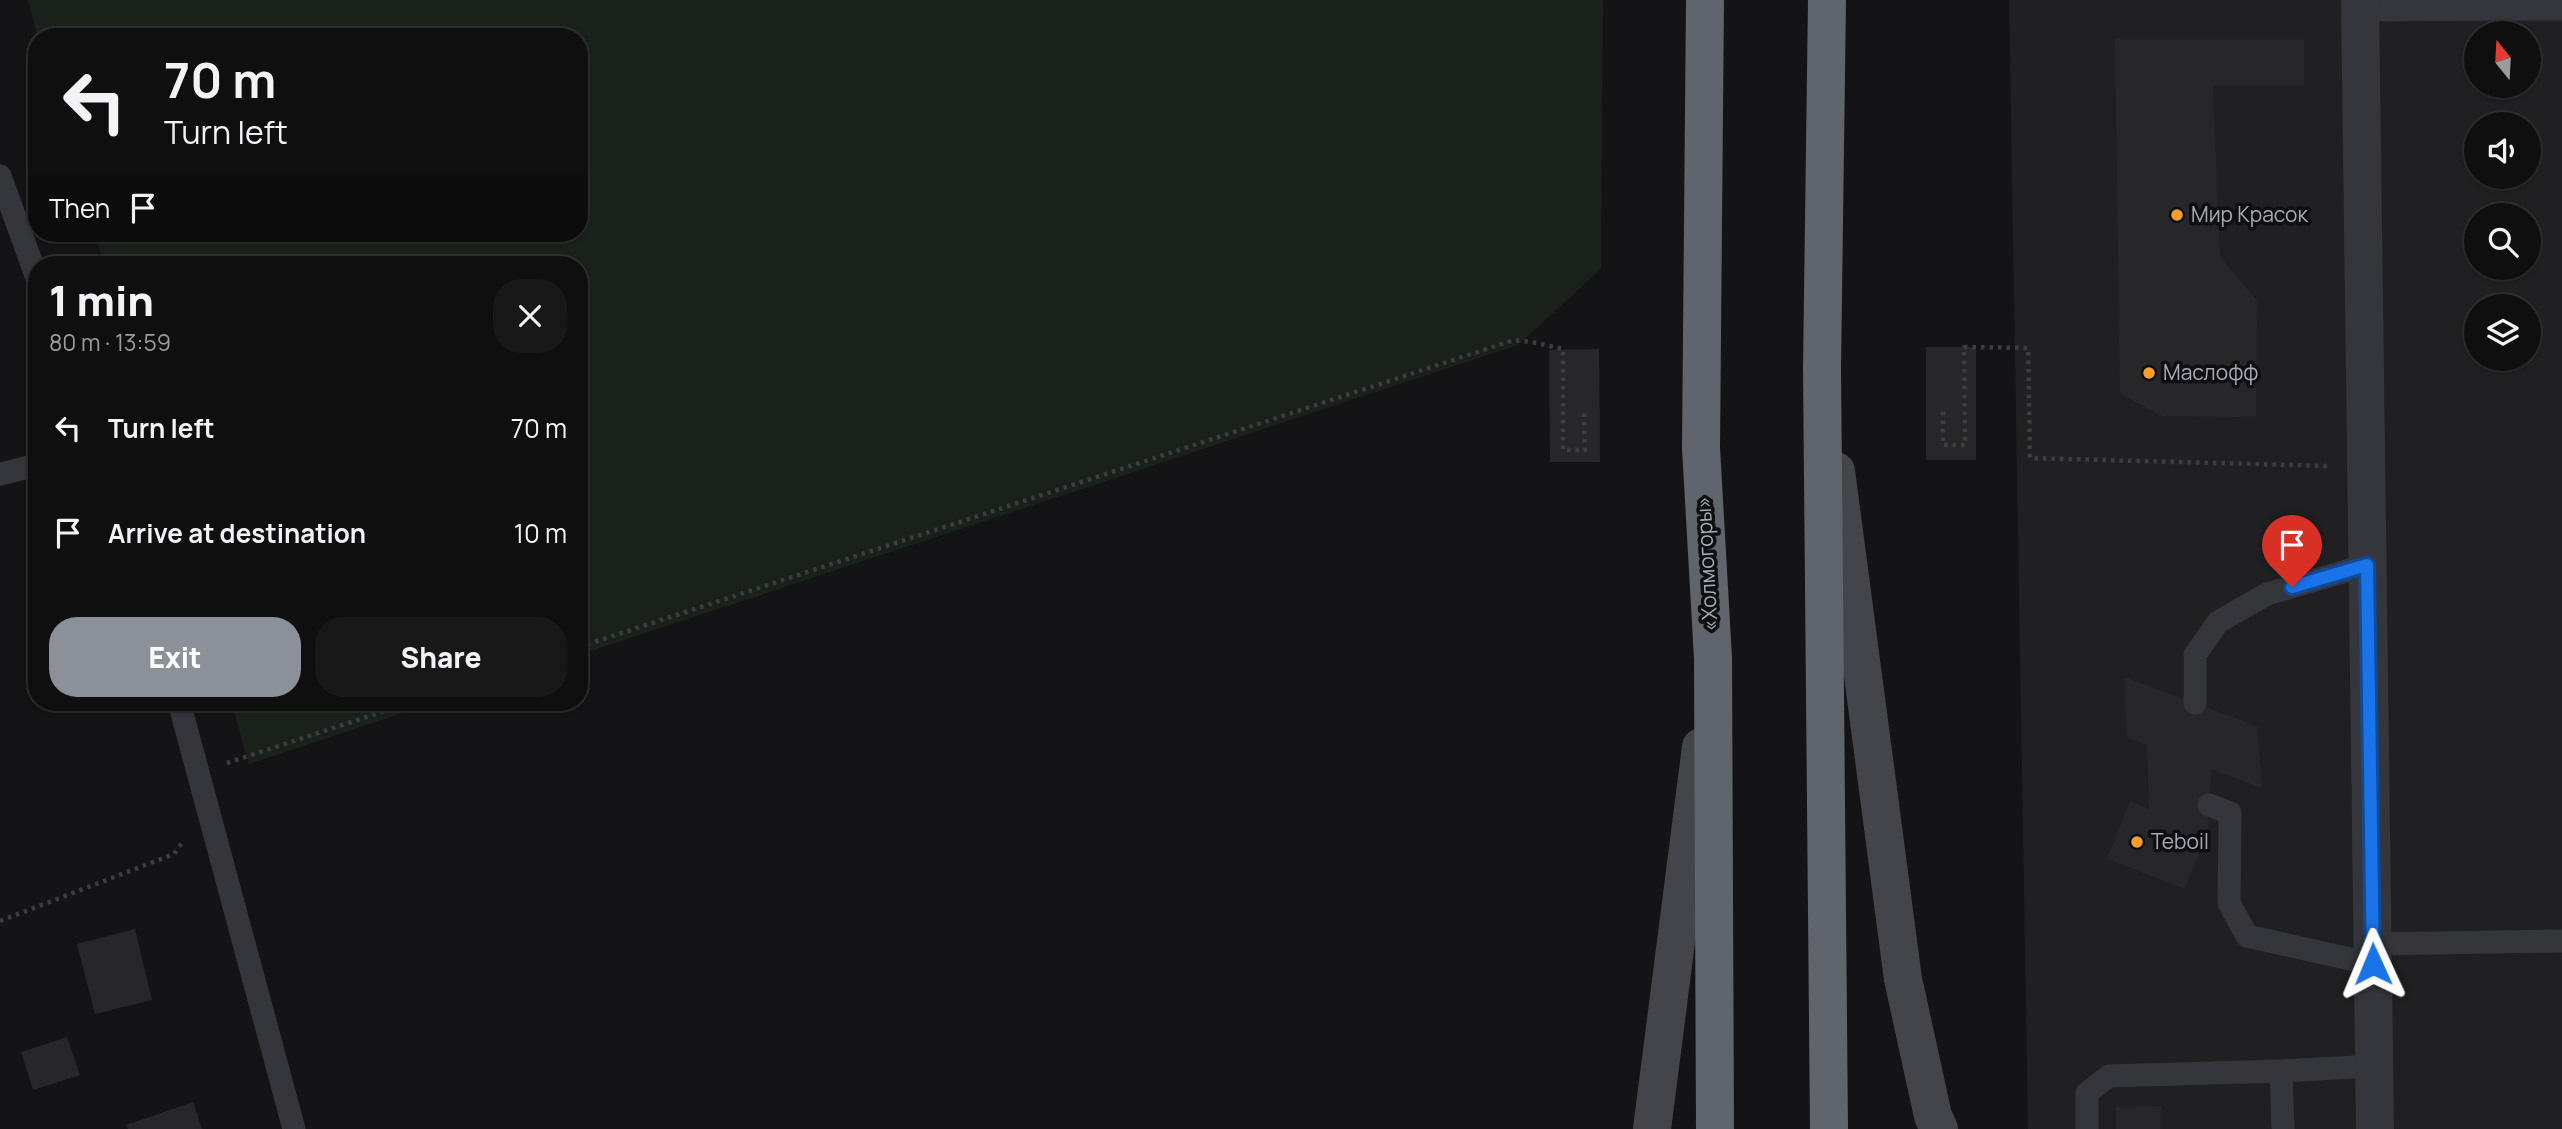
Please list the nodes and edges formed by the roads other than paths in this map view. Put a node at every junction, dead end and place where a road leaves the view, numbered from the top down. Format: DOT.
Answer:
graph roads {
  1 [pos="1706,0"];
  2 [pos="1827,0"];
  3 [pos="2360,5"];
  4 [pos="2562,9"];
  5 [pos="0,176"];
  6 [pos="29,256"];
  7 [pos="1822,369"];
  8 [pos="28,467"];
  9 [pos="0,474"];
  10 [pos="2367,565"];
  11 [pos="1713,658"];
  12 [pos="2194,703"];
  13 [pos="181,711"];
  14 [pos="2209,805"];
  15 [pos="2562,940"];
  16 [pos="2373,954"];
  17 [pos="2374,1066"];
  18 [pos="2281,1071"];
  19 [pos="294,1129"];
  20 [pos="1652,1129"];
  21 [pos="1715,1129"];
  22 [pos="1829,1129"];
  23 [pos="1938,1129"];
  24 [pos="2087,1129"];
  25 [pos="2283,1129"];
  26 [pos="2375,1129"];
  1 -- 11 [label="highway, «Холмогоры»"];
  2 -- 7 [label="highway"];
  3 -- 4 [label="lane"];
  3 -- 10 [label="street"];
  5 -- 6 [label="lane"];
  7 -- 22 [label="highway"];
  7 -- 23 [label="main road"];
  8 -- 9 [label="lane"];
  10 -- 12 [label="lane"];
  10 -- 16 [label="street"];
  11 -- 20 [label="main road"];
  11 -- 21 [label="highway, «Холмогоры»"];
  13 -- 19 [label="lane"];
  14 -- 16 [label="lane"];
  15 -- 16 [label="lane"];
  16 -- 17 [label="street"];
  17 -- 18 [label="lane"];
  17 -- 26 [label="street"];
  18 -- 24 [label="lane"];
  18 -- 25 [label="lane"];
}
